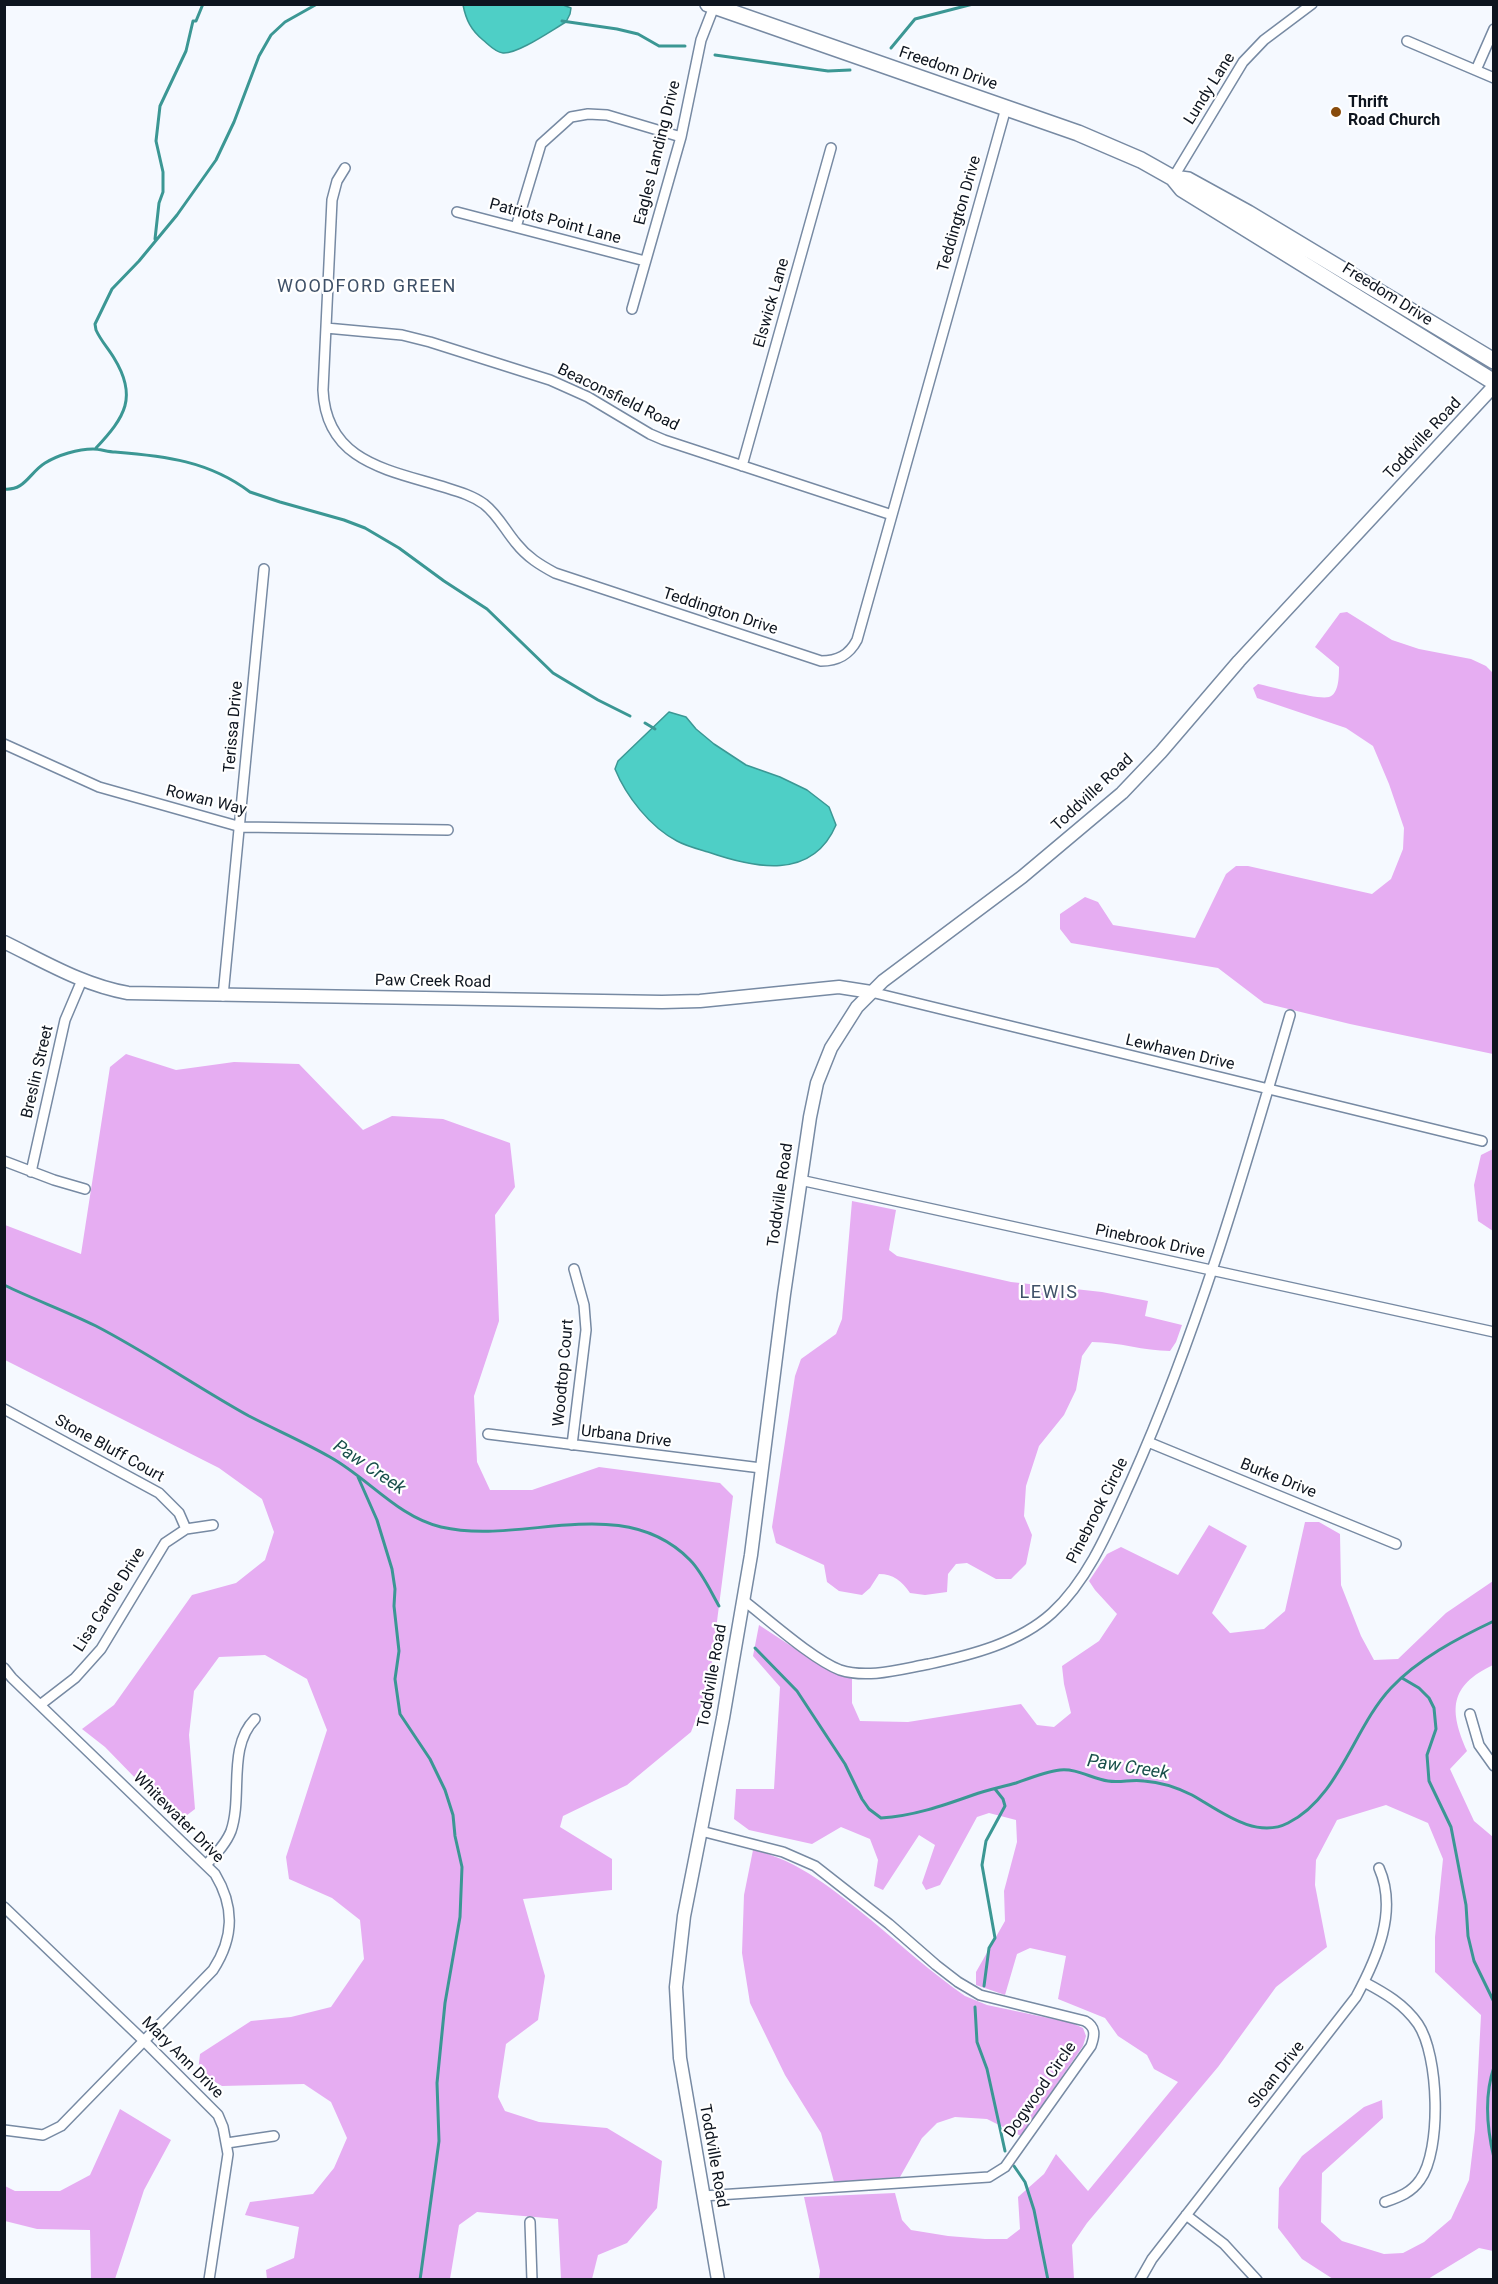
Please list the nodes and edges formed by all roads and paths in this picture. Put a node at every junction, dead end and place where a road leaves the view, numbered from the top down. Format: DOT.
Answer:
graph roads {
  1 [pos="1312,4"];
  2 [pos="712,5"];
  3 [pos="1494,29"];
  4 [pos="1407,41"];
  5 [pos="1476,70"];
  6 [pos="1494,78"];
  7 [pos="1006,108"];
  8 [pos="681,136"];
  9 [pos="831,148"];
  10 [pos="345,168"];
  11 [pos="1173,178"];
  12 [pos="457,212"];
  13 [pos="516,227"];
  14 [pos="645,261"];
  15 [pos="632,309"];
  16 [pos="326,328"];
  17 [pos="1494,361"];
  18 [pos="1494,384"];
  19 [pos="742,466"];
  20 [pos="892,515"];
  21 [pos="264,569"];
  22 [pos="4,744"];
  23 [pos="240,826"];
  24 [pos="448,830"];
  25 [pos="4,942"];
  26 [pos="82,980"];
  27 [pos="871,992"];
  28 [pos="223,996"];
  29 [pos="1290,1015"];
  30 [pos="1268,1089"];
  31 [pos="1482,1141"];
  32 [pos="4,1161"];
  33 [pos="31,1172"];
  34 [pos="800,1180"];
  35 [pos="85,1189"];
  36 [pos="574,1269"];
  37 [pos="1212,1271"];
  38 [pos="1494,1332"];
  39 [pos="5,1410"];
  40 [pos="488,1434"];
  41 [pos="1148,1442"];
  42 [pos="572,1445"];
  43 [pos="761,1468"];
  44 [pos="213,1525"];
  45 [pos="186,1529"];
  46 [pos="1396,1544"];
  47 [pos="743,1600"];
  48 [pos="4,1668"];
  49 [pos="40,1705"];
  50 [pos="1470,1714"];
  51 [pos="255,1719"];
  52 [pos="1494,1766"];
  53 [pos="701,1831"];
  54 [pos="206,1865"];
  55 [pos="1379,1868"];
  56 [pos="4,1906"];
  57 [pos="1364,1982"];
  58 [pos="144,2041"];
  59 [pos="4,2130"];
  60 [pos="274,2136"];
  61 [pos="227,2143"];
  62 [pos="703,2196"];
  63 [pos="1385,2202"];
  64 [pos="1186,2215"];
  65 [pos="530,2222"];
  66 [pos="208,2280"];
  67 [pos="532,2280"];
  68 [pos="718,2280"];
  69 [pos="1140,2280"];
  70 [pos="1257,2280"];
  1 -- 11 [label="street, Lundy Lane"];
  2 -- 7 [label="main road, Freedom Drive"];
  2 -- 8 [label="street, Eagles Landing Drive"];
  3 -- 5 [label="street"];
  4 -- 5 [label="street"];
  5 -- 6 [label="street"];
  7 -- 11 [label="main road, Freedom Drive"];
  7 -- 20 [label="street, Teddington Drive"];
  8 -- 13 [label="street"];
  8 -- 14 [label="street, Eagles Landing Drive"];
  9 -- 19 [label="street, Elswick Lane"];
  10 -- 16 [label="street, Teddington Drive"];
  11 -- 17 [label="main road, Freedom Drive"];
  11 -- 18 [label="main road, Freedom Drive"];
  12 -- 13 [label="street, Patriots Point Lane"];
  13 -- 14 [label="street, Patriots Point Lane"];
  14 -- 15 [label="street, Eagles Landing Drive"];
  16 -- 19 [label="street, Beaconsfield Road"];
  16 -- 20 [label="street, Teddington Drive"];
  18 -- 27 [label="street, Toddville Road"];
  19 -- 20 [label="street, Beaconsfield Road"];
  21 -- 23 [label="street, Terissa Drive"];
  22 -- 23 [label="street, Rowan Way"];
  23 -- 24 [label="street, Rowan Way"];
  23 -- 28 [label="street, Terissa Drive"];
  25 -- 26 [label="street, Paw Creek Road"];
  26 -- 28 [label="street, Paw Creek Road"];
  26 -- 33 [label="street, Breslin Street"];
  27 -- 28 [label="street, Paw Creek Road"];
  27 -- 30 [label="street, Lewhaven Drive"];
  27 -- 34 [label="street, Toddville Road"];
  29 -- 30 [label="street, Pinebrook Circle"];
  30 -- 31 [label="street, Lewhaven Drive"];
  30 -- 37 [label="street, Pinebrook Circle"];
  32 -- 33 [label="street"];
  33 -- 35 [label="street"];
  34 -- 37 [label="street, Pinebrook Drive"];
  34 -- 43 [label="street, Toddville Road"];
  36 -- 42 [label="street, Woodtop Court"];
  37 -- 38 [label="street, Pinebrook Drive"];
  37 -- 41 [label="street, Pinebrook Circle"];
  39 -- 45 [label="street, Stone Bluff Court"];
  40 -- 42 [label="street, Urbana Drive"];
  41 -- 46 [label="street, Burke Drive"];
  41 -- 47 [label="street, Pinebrook Circle"];
  42 -- 43 [label="street, Urbana Drive"];
  43 -- 47 [label="street, Toddville Road"];
  44 -- 45 [label="street, Lisa Carole Drive"];
  45 -- 49 [label="street, Lisa Carole Drive"];
  47 -- 53 [label="street, Toddville Road"];
  48 -- 49 [label="street, Whitewater Drive"];
  49 -- 54 [label="street, Whitewater Drive"];
  50 -- 52 [label="street"];
  51 -- 54 [label="street"];
  53 -- 62 [label="street, Toddville Road"];
  53 -- 62 [label="street, Dogwood Circle"];
  54 -- 58 [label="street, Whitewater Drive"];
  55 -- 57 [label="street, Sloan Drive"];
  56 -- 58 [label="street, Mary Ann Drive"];
  57 -- 63 [label="street"];
  57 -- 64 [label="street, Sloan Drive"];
  58 -- 59 [label="street, Whitewater Drive"];
  58 -- 61 [label="street, Mary Ann Drive"];
  60 -- 61 [label="street"];
  61 -- 66 [label="street, Mary Ann Drive"];
  62 -- 68 [label="street, Toddville Road"];
  64 -- 69 [label="street, Sloan Drive"];
  64 -- 70 [label="street"];
  65 -- 67 [label="street"];
}
